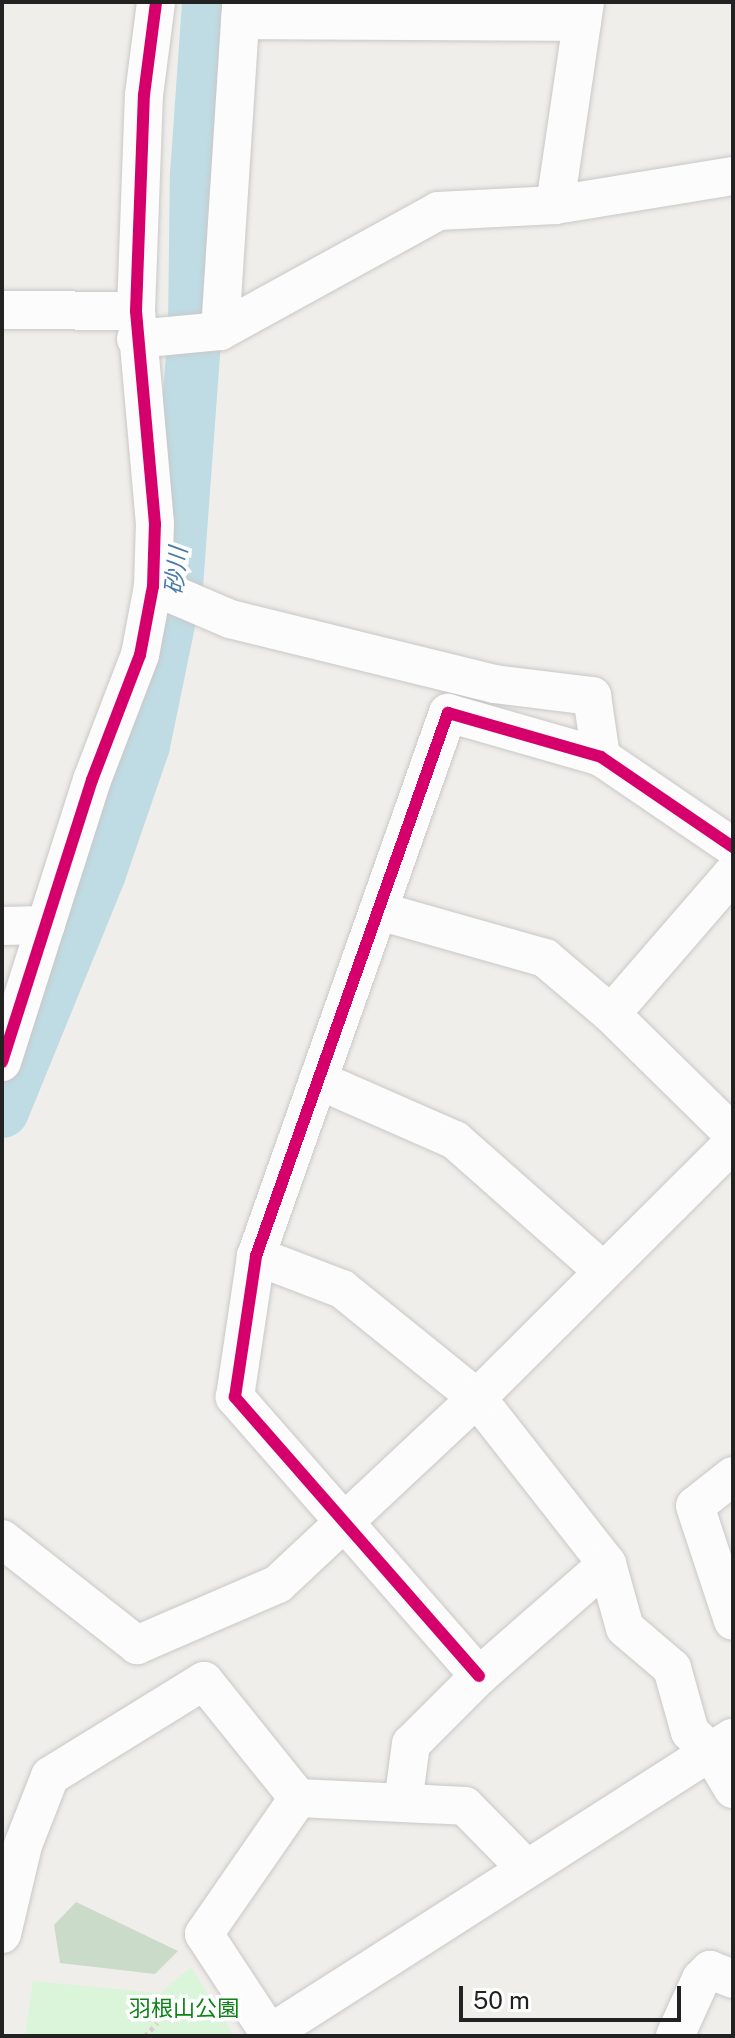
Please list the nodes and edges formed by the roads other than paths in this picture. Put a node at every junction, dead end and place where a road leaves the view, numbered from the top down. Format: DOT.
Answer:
graph roads {
  1 [pos="156,2"];
  2 [pos="241,11"];
  3 [pos="584,12"];
  4 [pos="733,176"];
  5 [pos="555,205"];
  6 [pos="2,310"];
  7 [pos="137,330"];
  8 [pos="219,331"];
  9 [pos="154,586"];
  10 [pos="601,757"];
  11 [pos="733,847"];
  12 [pos="733,873"];
  13 [pos="379,911"];
  14 [pos="46,925"];
  15 [pos="2,926"];
  16 [pos="611,1014"];
  17 [pos="2,1062"];
  18 [pos="318,1080"];
  19 [pos="733,1134"];
  20 [pos="733,1143"];
  21 [pos="256,1256"];
  22 [pos="601,1269"];
  23 [pos="477,1398"];
  24 [pos="733,1476"];
  25 [pos="345,1523"];
  26 [pos="2,1539"];
  27 [pos="607,1564"];
  28 [pos="733,1621"];
  29 [pos="479,1676"];
  30 [pos="722,1744"];
  31 [pos="733,1789"];
  32 [pos="298,1798"];
  33 [pos="403,1803"];
  34 [pos="525,1867"];
  35 [pos="2,1934"];
  36 [pos="733,1979"];
  37 [pos="269,2035"];
  38 [pos="675,2036"];
  1 -- 7 [label="street"];
  2 -- 3 [label="street"];
  2 -- 8 [label="street"];
  3 -- 5 [label="street"];
  4 -- 5 [label="street"];
  5 -- 8 [label="street"];
  6 -- 7 [label="street"];
  7 -- 8 [label="street"];
  7 -- 9 [label="street"];
  9 -- 10 [label="street"];
  9 -- 14 [label="street"];
  10 -- 11 [label="street"];
  10 -- 13 [label="street"];
  12 -- 16 [label="street"];
  13 -- 16 [label="street"];
  13 -- 18 [label="street"];
  14 -- 15 [label="street"];
  14 -- 17 [label="street"];
  16 -- 19 [label="street"];
  18 -- 21 [label="street"];
  18 -- 22 [label="street"];
  20 -- 22 [label="street"];
  21 -- 23 [label="street"];
  21 -- 25 [label="street"];
  22 -- 23 [label="street"];
  23 -- 25 [label="street"];
  23 -- 27 [label="street"];
  24 -- 28 [label="street"];
  25 -- 26 [label="street"];
  25 -- 29 [label="street"];
  27 -- 29 [label="street"];
  27 -- 30 [label="street"];
  29 -- 33 [label="street"];
  30 -- 31 [label="street"];
  30 -- 34 [label="street"];
  32 -- 33 [label="street"];
  32 -- 35 [label="street"];
  32 -- 37 [label="street"];
  33 -- 34 [label="street"];
  34 -- 37 [label="street"];
  36 -- 38 [label="street"];
}
